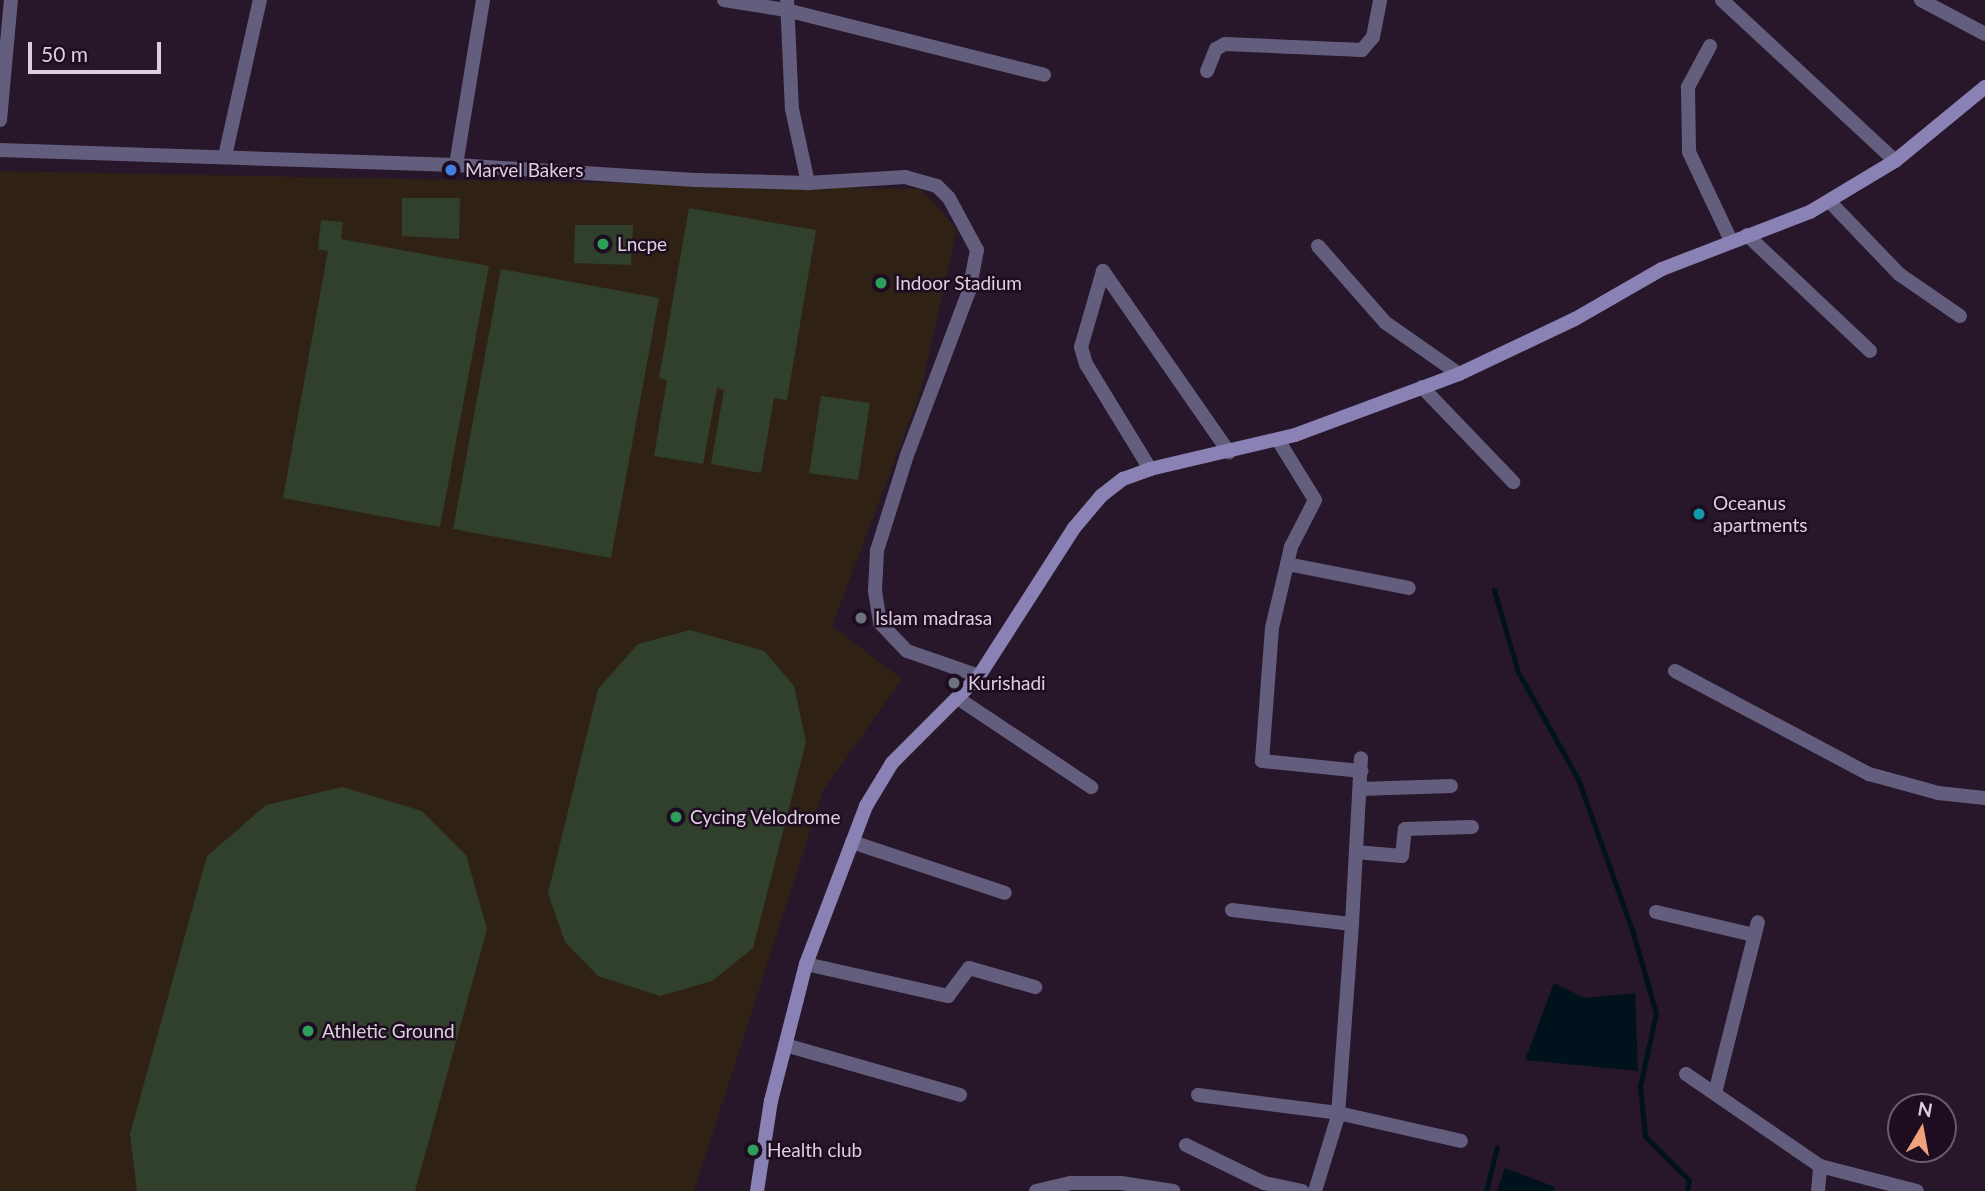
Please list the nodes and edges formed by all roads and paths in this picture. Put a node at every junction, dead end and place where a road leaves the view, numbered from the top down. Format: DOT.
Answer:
graph roads {
  1 [pos="11,0"];
  2 [pos="260,0"];
  3 [pos="483,0"];
  4 [pos="724,0"];
  5 [pos="1380,0"];
  6 [pos="1722,0"];
  7 [pos="1921,0"];
  8 [pos="786,5"];
  9 [pos="1985,34"];
  10 [pos="1710,47"];
  11 [pos="1207,71"];
  12 [pos="1044,75"];
  13 [pos="1985,87"];
  14 [pos="0,120"];
  15 [pos="0,150"];
  16 [pos="225,156"];
  17 [pos="1895,161"];
  18 [pos="456,165"];
  19 [pos="808,183"];
  20 [pos="1830,202"];
  21 [pos="1747,235"];
  22 [pos="1731,241"];
  23 [pos="1318,246"];
  24 [pos="1960,316"];
  25 [pos="1870,351"];
  26 [pos="1459,374"];
  27 [pos="1422,387"];
  28 [pos="1278,440"];
  29 [pos="1229,452"];
  30 [pos="1150,469"];
  31 [pos="1513,482"];
  32 [pos="1287,564"];
  33 [pos="1409,588"];
  34 [pos="1675,671"];
  35 [pos="979,676"];
  36 [pos="959,699"];
  37 [pos="1451,786"];
  38 [pos="1091,787"];
  39 [pos="1360,789"];
  40 [pos="1985,798"];
  41 [pos="1472,827"];
  42 [pos="852,842"];
  43 [pos="1356,852"];
  44 [pos="1005,893"];
  45 [pos="1232,910"];
  46 [pos="1656,912"];
  47 [pos="1352,924"];
  48 [pos="807,964"];
  49 [pos="1035,987"];
  50 [pos="785,1045"];
  51 [pos="1686,1074"];
  52 [pos="1715,1093"];
  53 [pos="960,1095"];
  54 [pos="1198,1095"];
  55 [pos="1338,1113"];
  56 [pos="1461,1141"];
  57 [pos="1185,1145"];
  58 [pos="1820,1166"];
  59 [pos="757,1191"];
  60 [pos="1036,1191"];
  61 [pos="1173,1191"];
  62 [pos="1302,1191"];
  63 [pos="1315,1191"];
  64 [pos="1818,1191"];
  65 [pos="1917,1191"];
  1 -- 14 [label="street"];
  2 -- 16 [label="street"];
  3 -- 18 [label="street"];
  4 -- 8 [label="street"];
  5 -- 11 [label="street"];
  6 -- 17 [label="street"];
  7 -- 9 [label="street"];
  8 -- 12 [label="street"];
  8 -- 19 [label="street"];
  10 -- 22 [label="street"];
  13 -- 17 [label="main road"];
  15 -- 16 [label="street"];
  16 -- 18 [label="street"];
  17 -- 20 [label="main road"];
  18 -- 19 [label="street"];
  19 -- 35 [label="street"];
  20 -- 21 [label="main road"];
  20 -- 24 [label="street"];
  21 -- 22 [label="main road"];
  21 -- 25 [label="street"];
  22 -- 26 [label="main road"];
  23 -- 26 [label="street"];
  26 -- 27 [label="main road"];
  27 -- 28 [label="main road"];
  27 -- 31 [label="street"];
  28 -- 29 [label="main road"];
  28 -- 32 [label="street"];
  29 -- 30 [label="main road"];
  29 -- 30 [label="street"];
  30 -- 35 [label="main road"];
  32 -- 33 [label="street"];
  32 -- 39 [label="street"];
  34 -- 40 [label="street"];
  35 -- 36 [label="main road"];
  36 -- 38 [label="street"];
  36 -- 42 [label="main road"];
  37 -- 39 [label="street"];
  39 -- 43 [label="street"];
  41 -- 43 [label="street"];
  42 -- 44 [label="street"];
  42 -- 48 [label="main road"];
  43 -- 47 [label="street"];
  45 -- 47 [label="street"];
  46 -- 52 [label="street"];
  47 -- 55 [label="street"];
  48 -- 49 [label="street"];
  48 -- 50 [label="main road"];
  50 -- 53 [label="street"];
  50 -- 59 [label="main road"];
  51 -- 52 [label="street"];
  52 -- 58 [label="street"];
  54 -- 55 [label="street"];
  55 -- 56 [label="street"];
  55 -- 63 [label="street"];
  57 -- 62 [label="street"];
  58 -- 64 [label="street"];
  58 -- 65 [label="street"];
  60 -- 61 [label="street"];
}
